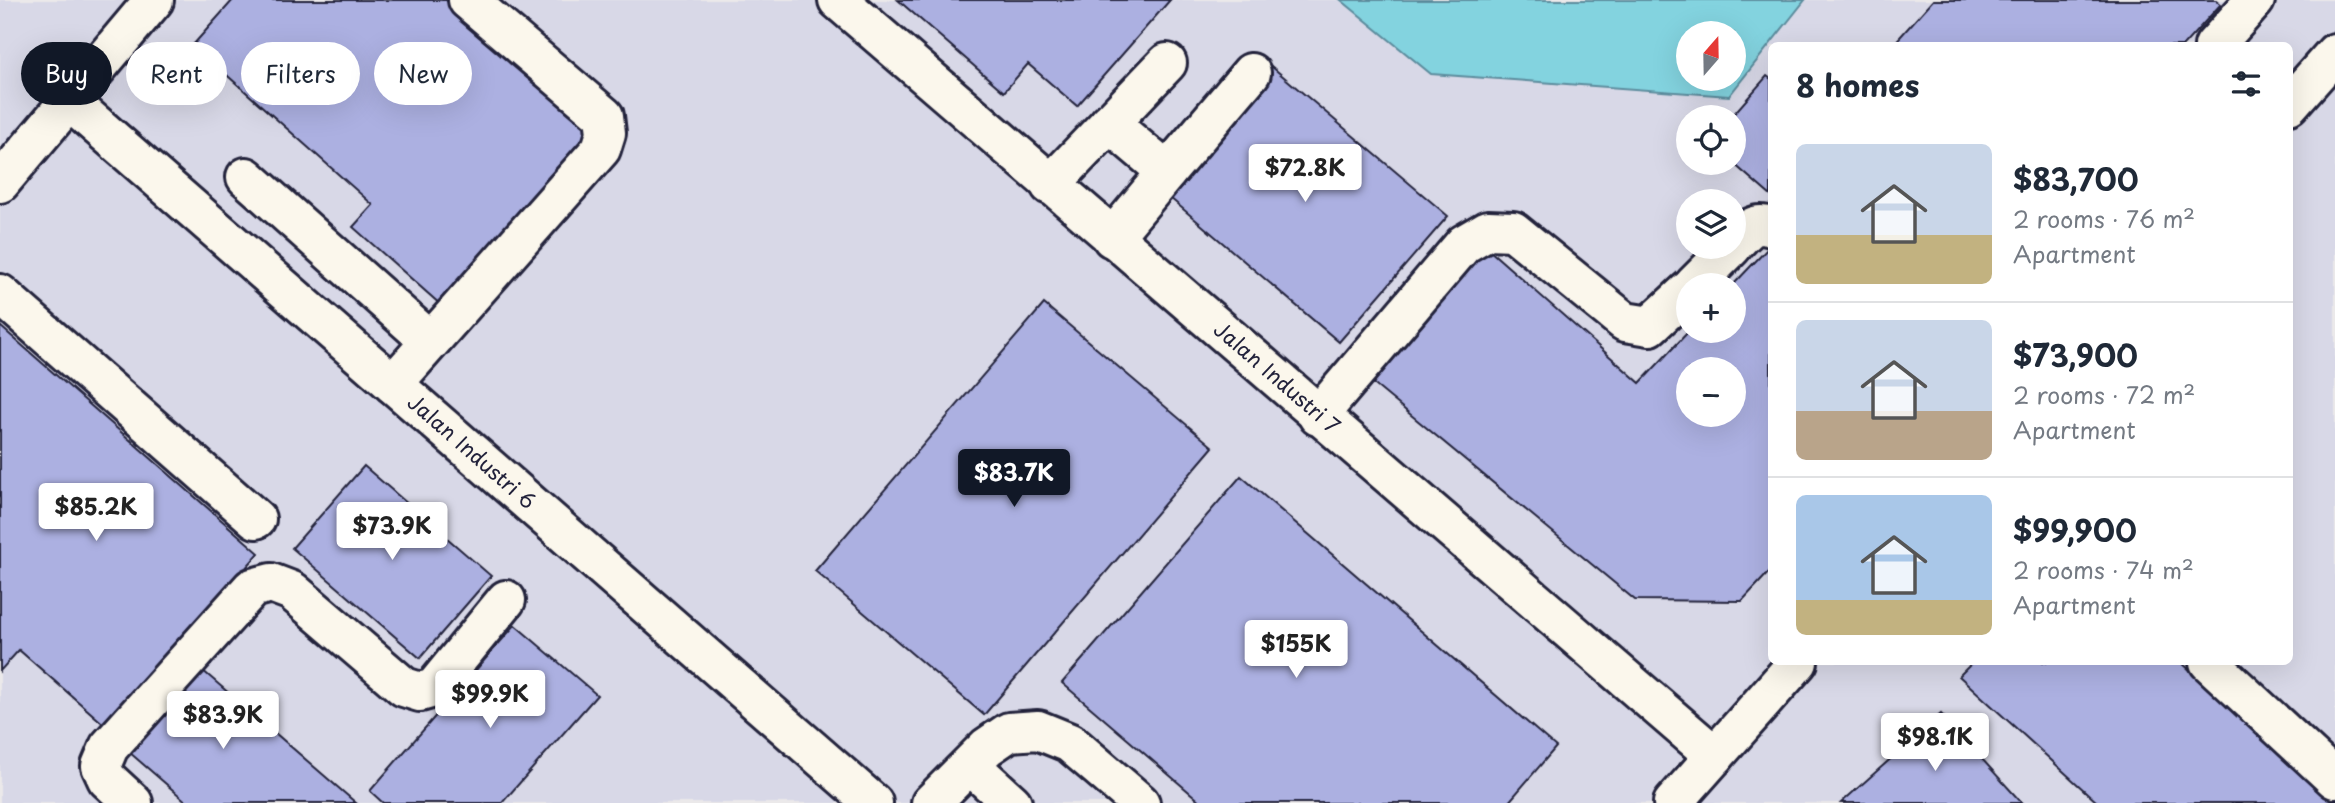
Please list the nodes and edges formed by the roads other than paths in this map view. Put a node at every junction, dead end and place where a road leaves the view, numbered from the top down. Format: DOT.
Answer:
graph roads {
  1 [pos="154,0"];
  2 [pos="468,0"];
  3 [pos="838,0"];
  4 [pos="2255,0"];
  5 [pos="2218,42"];
  6 [pos="112,50"];
  7 [pos="2335,53"];
  8 [pos="1167,63"];
  9 [pos="1251,73"];
  10 [pos="2293,100"];
  11 [pos="66,105"];
  12 [pos="74,105"];
  13 [pos="1110,123"];
  14 [pos="1167,172"];
  15 [pos="246,177"];
  16 [pos="0,183"];
  17 [pos="1050,185"];
  18 [pos="1768,226"];
  19 [pos="1746,233"];
  20 [pos="1112,238"];
  21 [pos="1720,259"];
  22 [pos="1706,273"];
  23 [pos="0,293"];
  24 [pos="1676,303"];
  25 [pos="430,341"];
  26 [pos="393,384"];
  27 [pos="1318,416"];
  28 [pos="256,519"];
  29 [pos="506,600"];
  30 [pos="1795,665"];
  31 [pos="2212,665"];
  32 [pos="1715,756"];
  33 [pos="970,765"];
  34 [pos="2335,779"];
  35 [pos="133,803"];
  36 [pos="873,803"];
  37 [pos="931,803"];
  38 [pos="1012,803"];
  39 [pos="1140,803"];
  40 [pos="1673,803"];
  1 -- 6 [label="street"];
  2 -- 25 [label="street"];
  3 -- 17 [label="street, Jalan Industri 7"];
  4 -- 5 [label="street"];
  7 -- 10 [label="street"];
  8 -- 13 [label="street"];
  9 -- 14 [label="street"];
  11 -- 16 [label="street"];
  12 -- 26 [label="street, Jalan Industri 6"];
  13 -- 14 [label="street"];
  13 -- 17 [label="street"];
  14 -- 20 [label="street"];
  15 -- 25 [label="street"];
  17 -- 20 [label="street, Jalan Industri 7"];
  18 -- 19 [label="street"];
  20 -- 27 [label="street, Jalan Industri 7"];
  21 -- 22 [label="street"];
  23 -- 28 [label="street"];
  24 -- 27 [label="street"];
  25 -- 26 [label="street"];
  26 -- 36 [label="street, Jalan Industri 6"];
  27 -- 32 [label="street, Jalan Industri 7"];
  29 -- 35 [label="street"];
  30 -- 32 [label="street"];
  31 -- 34 [label="street"];
  32 -- 40 [label="street"];
  33 -- 37 [label="street"];
  33 -- 38 [label="street"];
  33 -- 39 [label="street"];
}
